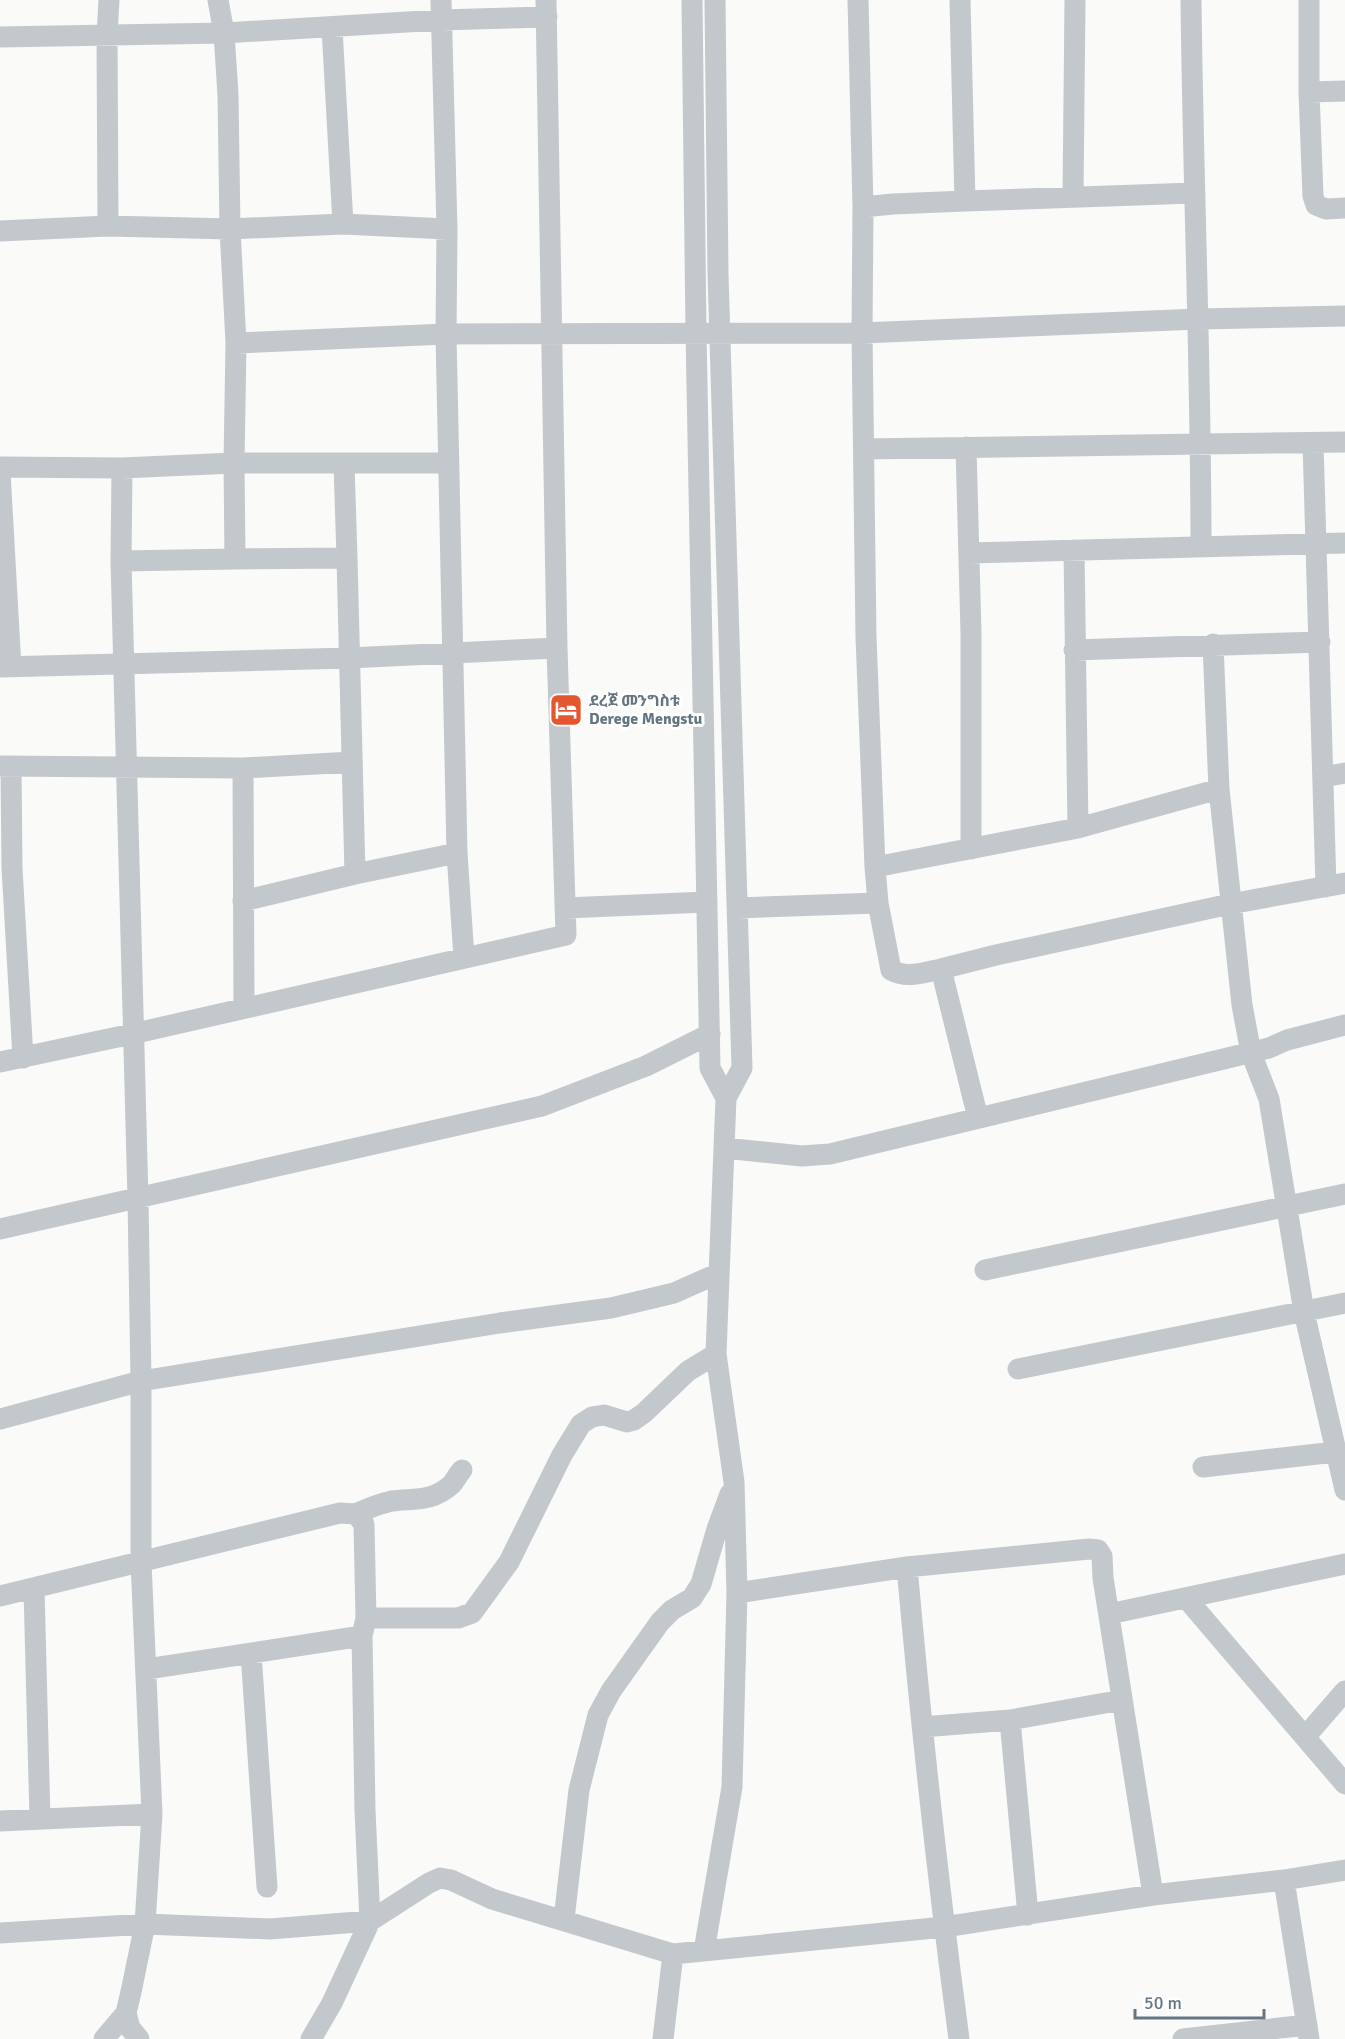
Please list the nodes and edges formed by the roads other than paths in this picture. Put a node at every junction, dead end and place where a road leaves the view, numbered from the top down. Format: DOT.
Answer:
graph roads {
  1 [pos="109,0"];
  2 [pos="218,0"];
  3 [pos="692,0"];
  4 [pos="715,0"];
  5 [pos="858,0"];
  6 [pos="960,0"];
  7 [pos="1075,0"];
  8 [pos="1172,0"];
  9 [pos="1191,0"];
  10 [pos="1309,0"];
  11 [pos="547,9"];
  12 [pos="441,10"];
  13 [pos="332,28"];
  14 [pos="224,33"];
  15 [pos="107,35"];
  16 [pos="0,37"];
  17 [pos="1345,91"];
  18 [pos="1309,92"];
  19 [pos="1194,193"];
  20 [pos="1073,197"];
  21 [pos="965,201"];
  22 [pos="863,207"];
  23 [pos="1345,208"];
  24 [pos="343,224"];
  25 [pos="108,226"];
  26 [pos="447,229"];
  27 [pos="230,230"];
  28 [pos="0,231"];
  29 [pos="1345,316"];
  30 [pos="1199,319"];
  31 [pos="553,332"];
  32 [pos="696,332"];
  33 [pos="720,332"];
  34 [pos="862,333"];
  35 [pos="446,334"];
  36 [pos="236,343"];
  37 [pos="1345,442"];
  38 [pos="1313,443"];
  39 [pos="1201,444"];
  40 [pos="966,447"];
  41 [pos="864,449"];
  42 [pos="234,464"];
  43 [pos="344,464"];
  44 [pos="448,464"];
  45 [pos="0,467"];
  46 [pos="122,468"];
  47 [pos="0,472"];
  48 [pos="1345,543"];
  49 [pos="1317,545"];
  50 [pos="1201,546"];
  51 [pos="1074,550"];
  52 [pos="969,553"];
  53 [pos="347,558"];
  54 [pos="235,560"];
  55 [pos="121,561"];
  56 [pos="1320,642"];
  57 [pos="1213,644"];
  58 [pos="557,648"];
  59 [pos="1074,650"];
  60 [pos="453,652"];
  61 [pos="349,658"];
  62 [pos="123,665"];
  63 [pos="6,667"];
  64 [pos="352,762"];
  65 [pos="5,766"];
  66 [pos="127,768"];
  67 [pos="243,768"];
  68 [pos="1345,773"];
  69 [pos="1323,777"];
  70 [pos="1219,789"];
  71 [pos="1078,828"];
  72 [pos="971,849"];
  73 [pos="457,852"];
  74 [pos="875,867"];
  75 [pos="6,868"];
  76 [pos="355,874"];
  77 [pos="1336,885"];
  78 [pos="243,901"];
  79 [pos="707,902"];
  80 [pos="878,903"];
  81 [pos="1230,904"];
  82 [pos="565,908"];
  83 [pos="737,908"];
  84 [pos="9,957"];
  85 [pos="464,958"];
  86 [pos="941,969"];
  87 [pos="244,1008"];
  88 [pos="1345,1025"];
  89 [pos="132,1034"];
  90 [pos="710,1034"];
  91 [pos="1251,1053"];
  92 [pos="23,1058"];
  93 [pos="0,1062"];
  94 [pos="726,1098"];
  95 [pos="978,1118"];
  96 [pos="724,1148"];
  97 [pos="1345,1194"];
  98 [pos="138,1199"];
  99 [pos="1286,1205"];
  100 [pos="0,1229"];
  101 [pos="986,1270"];
  102 [pos="719,1274"];
  103 [pos="1345,1303"];
  104 [pos="1304,1312"];
  105 [pos="716,1354"];
  106 [pos="1018,1369"];
  107 [pos="141,1381"];
  108 [pos="0,1419"];
  109 [pos="1335,1452"];
  110 [pos="1203,1467"];
  111 [pos="462,1470"];
  112 [pos="734,1482"];
  113 [pos="1345,1490"];
  114 [pos="356,1514"];
  115 [pos="141,1562"];
  116 [pos="1345,1564"];
  117 [pos="907,1567"];
  118 [pos="34,1588"];
  119 [pos="737,1593"];
  120 [pos="0,1596"];
  121 [pos="1186,1598"];
  122 [pos="1109,1614"];
  123 [pos="364,1627"];
  124 [pos="251,1653"];
  125 [pos="147,1669"];
  126 [pos="1345,1691"];
  127 [pos="1122,1700"];
  128 [pos="1010,1720"];
  129 [pos="922,1727"];
  130 [pos="1305,1737"];
  131 [pos="1345,1784"];
  132 [pos="152,1814"];
  133 [pos="40,1819"];
  134 [pos="0,1821"];
  135 [pos="1345,1870"];
  136 [pos="1284,1880"];
  137 [pos="267,1887"];
  138 [pos="1153,1895"];
  139 [pos="1028,1915"];
  140 [pos="564,1919"];
  141 [pos="370,1921"];
  142 [pos="145,1924"];
  143 [pos="944,1927"];
  144 [pos="0,1933"];
  145 [pos="704,1951"];
  146 [pos="673,1954"];
  147 [pos="126,2013"];
  148 [pos="1308,2032"];
  149 [pos="104,2039"];
  150 [pos="139,2039"];
  151 [pos="311,2039"];
  152 [pos="663,2039"];
  153 [pos="959,2039"];
  154 [pos="1183,2039"];
  1 -- 15 [label="street"];
  2 -- 14 [label="street"];
  3 -- 32 [label="street"];
  4 -- 33 [label="street"];
  5 -- 22 [label="street"];
  6 -- 21 [label="street"];
  7 -- 20 [label="street"];
  8 -- 9 [label="street"];
  9 -- 19 [label="street"];
  10 -- 18 [label="street"];
  11 -- 12 [label="street"];
  11 -- 31 [label="street"];
  12 -- 13 [label="street"];
  12 -- 26 [label="street"];
  13 -- 14 [label="street"];
  13 -- 24 [label="street"];
  14 -- 15 [label="street"];
  14 -- 27 [label="street"];
  15 -- 16 [label="street"];
  15 -- 25 [label="street"];
  17 -- 18 [label="street"];
  18 -- 23 [label="street"];
  19 -- 20 [label="street"];
  19 -- 30 [label="street"];
  20 -- 21 [label="street"];
  21 -- 22 [label="street"];
  22 -- 34 [label="street"];
  24 -- 26 [label="street"];
  24 -- 27 [label="street"];
  25 -- 27 [label="street"];
  25 -- 28 [label="street"];
  26 -- 35 [label="street"];
  27 -- 36 [label="street"];
  29 -- 30 [label="street"];
  30 -- 34 [label="street"];
  30 -- 39 [label="street"];
  31 -- 32 [label="street"];
  31 -- 35 [label="street"];
  31 -- 58 [label="street"];
  32 -- 33 [label="street"];
  32 -- 79 [label="street"];
  33 -- 34 [label="street"];
  33 -- 83 [label="street"];
  34 -- 41 [label="street"];
  35 -- 36 [label="street"];
  35 -- 44 [label="street"];
  36 -- 42 [label="street"];
  37 -- 38 [label="street"];
  38 -- 39 [label="street"];
  38 -- 49 [label="street"];
  39 -- 40 [label="street"];
  39 -- 50 [label="street"];
  40 -- 41 [label="street"];
  40 -- 52 [label="street"];
  41 -- 74 [label="street"];
  42 -- 43 [label="street"];
  42 -- 46 [label="street"];
  42 -- 54 [label="street"];
  43 -- 44 [label="street"];
  43 -- 53 [label="street"];
  44 -- 60 [label="street"];
  45 -- 46 [label="street"];
  46 -- 55 [label="street"];
  47 -- 63 [label="street"];
  48 -- 49 [label="street"];
  49 -- 50 [label="street"];
  49 -- 56 [label="street"];
  50 -- 51 [label="street"];
  51 -- 52 [label="street"];
  51 -- 59 [label="street"];
  52 -- 72 [label="street"];
  53 -- 54 [label="street"];
  53 -- 61 [label="street"];
  54 -- 55 [label="street"];
  55 -- 62 [label="street"];
  56 -- 57 [label="street"];
  56 -- 69 [label="street"];
  57 -- 59 [label="street"];
  57 -- 70 [label="street"];
  58 -- 60 [label="street"];
  58 -- 82 [label="street"];
  59 -- 71 [label="street"];
  60 -- 61 [label="street"];
  60 -- 73 [label="street"];
  61 -- 62 [label="street"];
  61 -- 64 [label="street"];
  62 -- 63 [label="street"];
  62 -- 66 [label="street"];
  64 -- 67 [label="street"];
  64 -- 76 [label="street"];
  65 -- 66 [label="street"];
  65 -- 75 [label="street"];
  66 -- 67 [label="street"];
  66 -- 89 [label="street"];
  67 -- 78 [label="street"];
  68 -- 69 [label="street"];
  69 -- 77 [label="street"];
  70 -- 71 [label="street"];
  70 -- 81 [label="street"];
  71 -- 72 [label="street"];
  72 -- 74 [label="street"];
  73 -- 76 [label="street"];
  73 -- 85 [label="street"];
  74 -- 80 [label="street"];
  75 -- 84 [label="street"];
  76 -- 78 [label="street"];
  77 -- 81 [label="street"];
  78 -- 87 [label="street"];
  79 -- 82 [label="street"];
  79 -- 90 [label="street"];
  80 -- 83 [label="street"];
  80 -- 86 [label="street"];
  81 -- 86 [label="street"];
  81 -- 91 [label="street"];
  82 -- 85 [label="street"];
  83 -- 94 [label="street"];
  84 -- 92 [label="street"];
  85 -- 87 [label="street"];
  86 -- 95 [label="street"];
  87 -- 89 [label="street"];
  88 -- 91 [label="street"];
  89 -- 92 [label="street"];
  89 -- 98 [label="street"];
  90 -- 94 [label="street"];
  90 -- 98 [label="street"];
  91 -- 95 [label="street"];
  91 -- 99 [label="street"];
  92 -- 93 [label="street"];
  94 -- 96 [label="street"];
  95 -- 96 [label="street"];
  96 -- 102 [label="street"];
  97 -- 99 [label="street"];
  98 -- 100 [label="street"];
  98 -- 107 [label="street"];
  99 -- 101 [label="street"];
  99 -- 104 [label="street"];
  102 -- 105 [label="street"];
  102 -- 107 [label="street"];
  103 -- 104 [label="street"];
  104 -- 106 [label="street"];
  104 -- 109 [label="street"];
  105 -- 112 [label="street"];
  105 -- 123 [label="street"];
  107 -- 108 [label="street"];
  107 -- 115 [label="street"];
  109 -- 110 [label="street"];
  109 -- 113 [label="street"];
  111 -- 114 [label="street"];
  112 -- 119 [label="street"];
  112 -- 140 [label="street"];
  114 -- 115 [label="street"];
  114 -- 123 [label="street"];
  115 -- 118 [label="street"];
  115 -- 125 [label="street"];
  116 -- 121 [label="street"];
  117 -- 119 [label="street"];
  117 -- 122 [label="street"];
  117 -- 129 [label="street"];
  118 -- 120 [label="street"];
  118 -- 133 [label="street"];
  119 -- 145 [label="street"];
  121 -- 122 [label="street"];
  121 -- 130 [label="street"];
  122 -- 127 [label="street"];
  123 -- 124 [label="street"];
  123 -- 141 [label="street"];
  124 -- 125 [label="street"];
  124 -- 137 [label="street"];
  125 -- 132 [label="street"];
  126 -- 130 [label="street"];
  127 -- 128 [label="street"];
  127 -- 138 [label="street"];
  128 -- 129 [label="street"];
  128 -- 139 [label="street"];
  129 -- 143 [label="street"];
  130 -- 131 [label="street"];
  132 -- 133 [label="street"];
  132 -- 142 [label="street"];
  133 -- 134 [label="street"];
  135 -- 136 [label="street"];
  136 -- 138 [label="street"];
  136 -- 148 [label="street"];
  138 -- 139 [label="street"];
  139 -- 143 [label="street"];
  140 -- 141 [label="street"];
  140 -- 146 [label="street"];
  141 -- 142 [label="street"];
  141 -- 151 [label="street"];
  142 -- 144 [label="street"];
  142 -- 147 [label="street"];
  143 -- 145 [label="street"];
  143 -- 153 [label="street"];
  145 -- 146 [label="street"];
  146 -- 152 [label="street"];
  147 -- 149 [label="street"];
  147 -- 150 [label="street"];
  148 -- 154 [label="street"];
}
